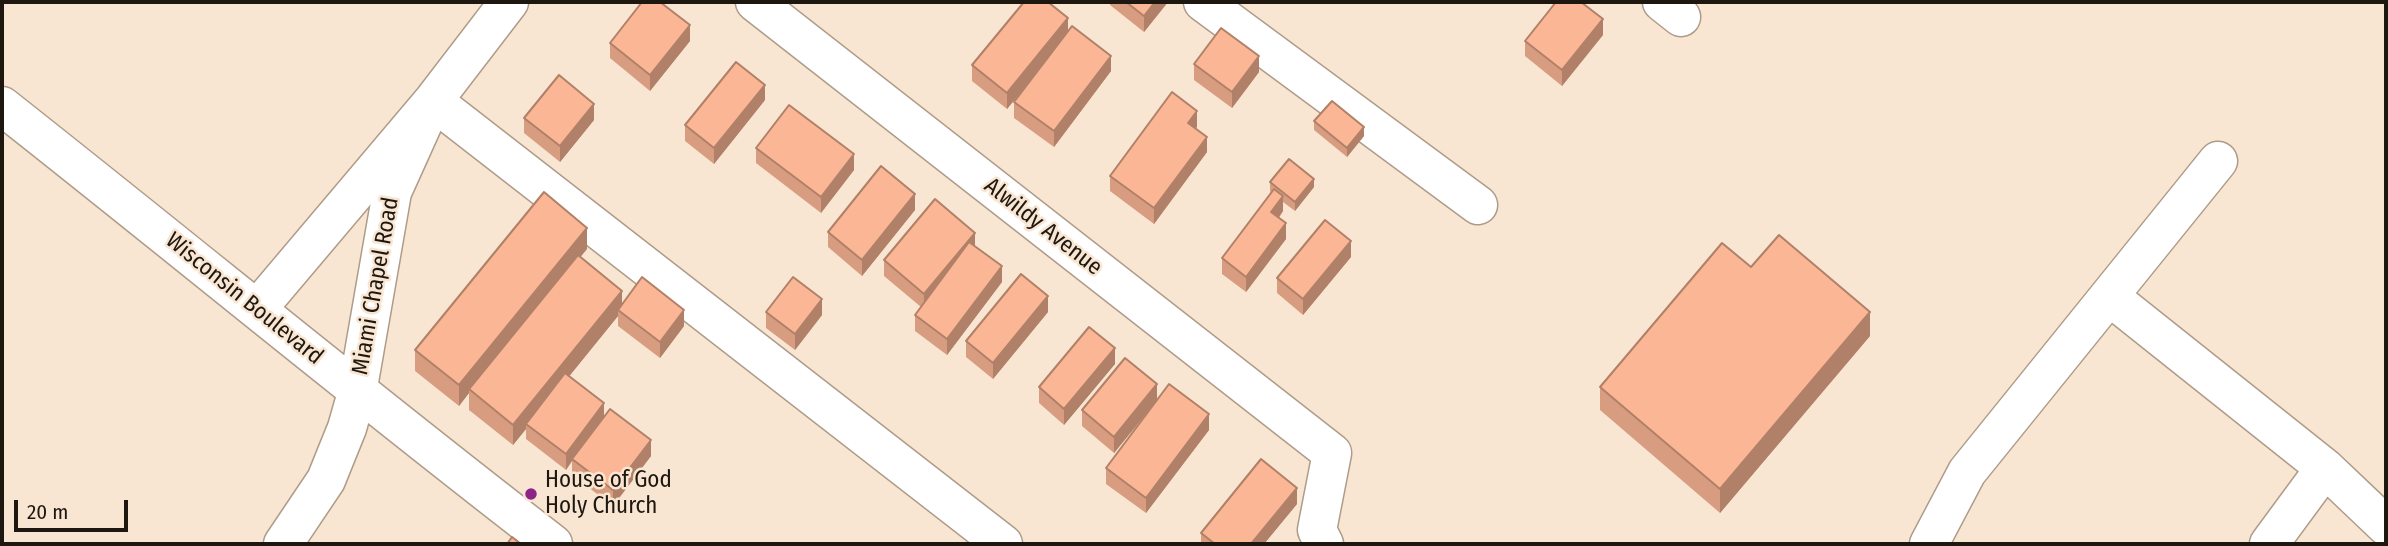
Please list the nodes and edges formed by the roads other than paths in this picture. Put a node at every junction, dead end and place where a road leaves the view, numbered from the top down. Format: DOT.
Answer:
graph roads {
  1 [pos="509,2"];
  2 [pos="755,2"];
  3 [pos="1203,2"];
  4 [pos="433,101"];
  5 [pos="2,106"];
  6 [pos="2218,161"];
  7 [pos="1478,205"];
  8 [pos="2109,296"];
  9 [pos="258,308"];
  10 [pos="357,393"];
  11 [pos="2325,468"];
  12 [pos="2386,526"];
  13 [pos="1314,539"];
  14 [pos="283,544"];
  15 [pos="553,544"];
  16 [pos="1003,544"];
  17 [pos="1929,544"];
  18 [pos="2269,544"];
  1 -- 4 [label="street, Miami Chapel Road"];
  2 -- 13 [label="street, Alwildy Avenue"];
  3 -- 7 [label="street"];
  4 -- 9 [label="street"];
  4 -- 10 [label="street, Miami Chapel Road"];
  4 -- 16 [label="street"];
  5 -- 9 [label="street, Wisconsin Boulevard"];
  6 -- 8 [label="street"];
  8 -- 11 [label="street"];
  8 -- 17 [label="street"];
  9 -- 10 [label="street, Wisconsin Boulevard"];
  10 -- 14 [label="street, Miami Chapel Road"];
  10 -- 15 [label="street, Wisconsin Boulevard"];
  11 -- 12 [label="street"];
  11 -- 18 [label="street"];
}
